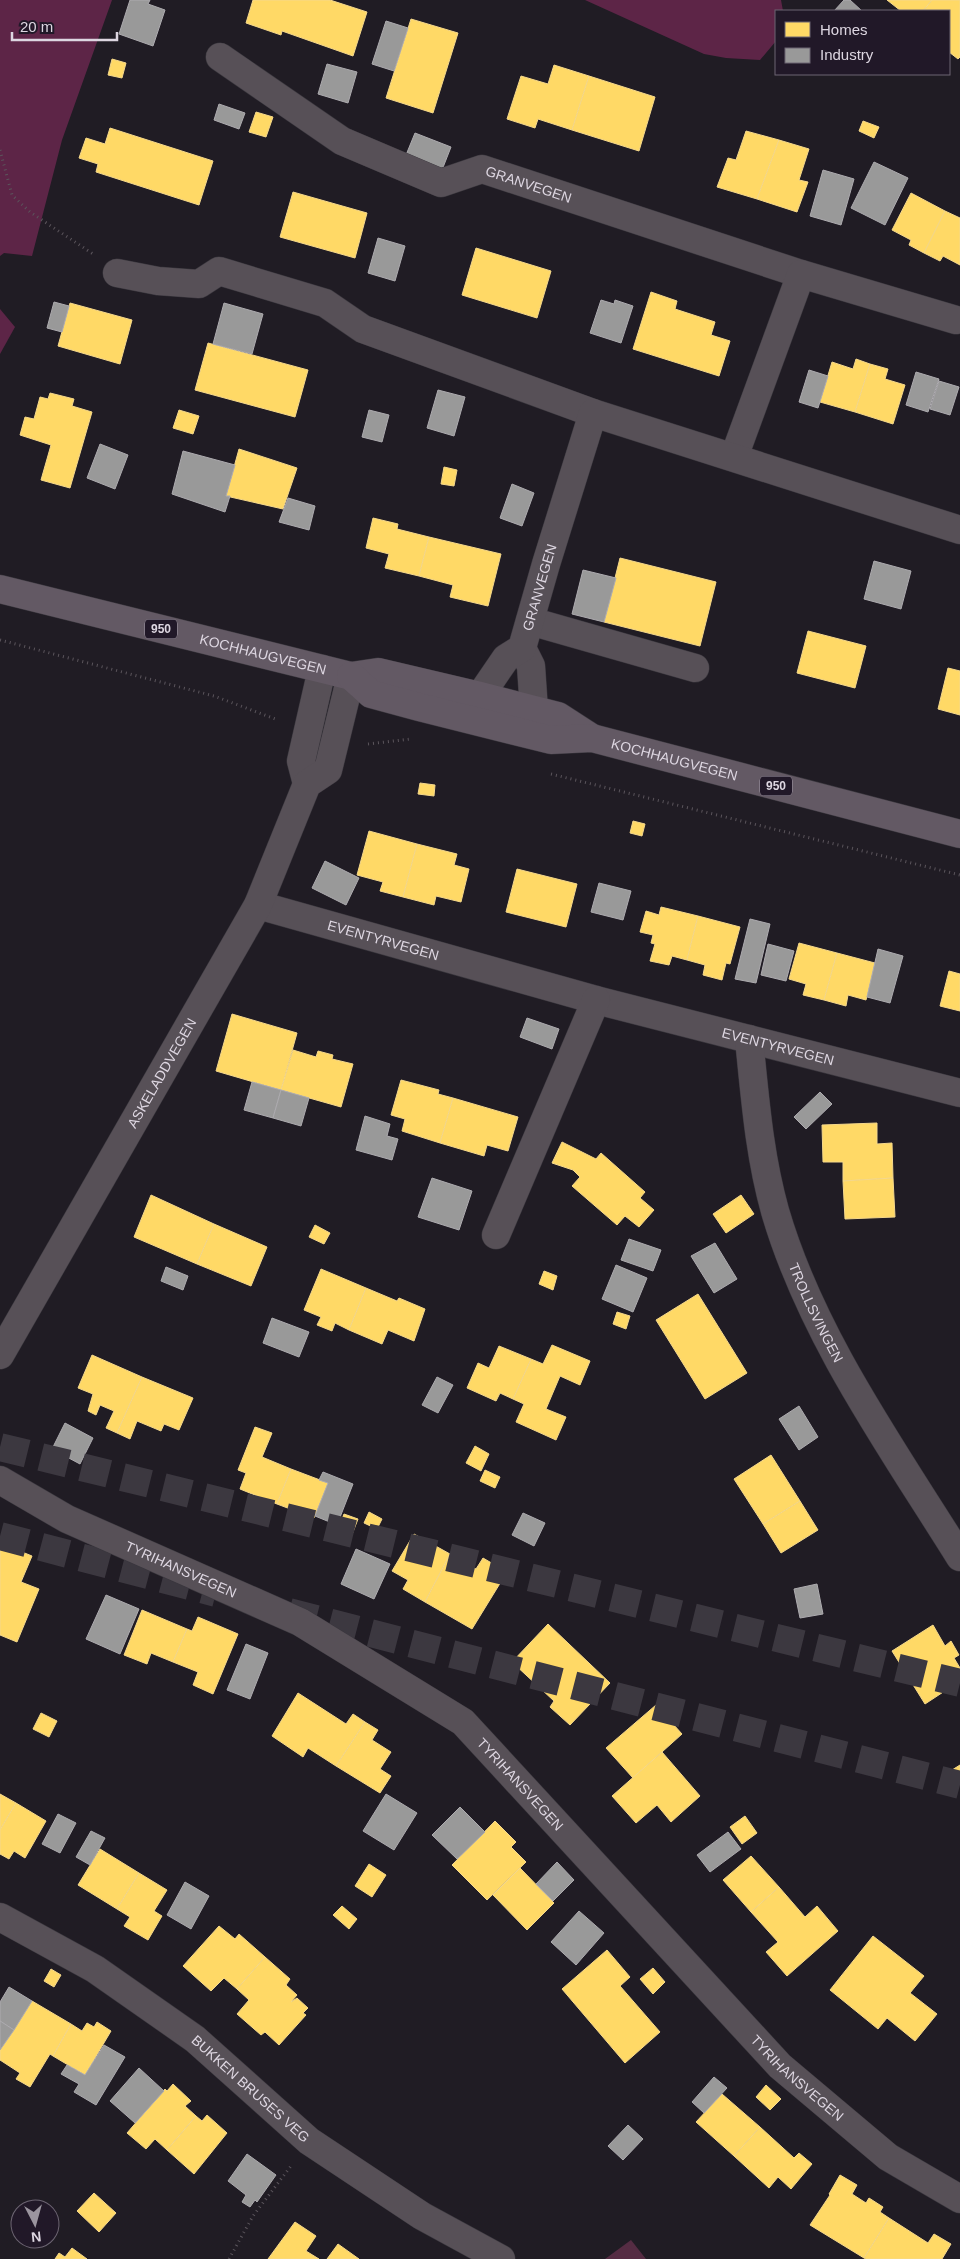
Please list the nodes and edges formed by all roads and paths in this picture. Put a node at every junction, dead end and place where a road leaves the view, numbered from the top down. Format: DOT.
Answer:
graph roads {
  1 [pos="220,57"];
  2 [pos="0,150"];
  3 [pos="117,273"];
  4 [pos="801,274"];
  5 [pos="956,320"];
  6 [pos="593,413"];
  7 [pos="734,457"];
  8 [pos="960,530"];
  9 [pos="0,589"];
  10 [pos="530,621"];
  11 [pos="0,640"];
  12 [pos="522,648"];
  13 [pos="694,668"];
  14 [pos="322,669"];
  15 [pos="351,676"];
  16 [pos="480,696"];
  17 [pos="534,710"];
  18 [pos="283,722"];
  19 [pos="592,738"];
  20 [pos="360,742"];
  21 [pos="421,742"];
  22 [pos="546,773"];
  23 [pos="307,784"];
  24 [pos="960,834"];
  25 [pos="960,875"];
  26 [pos="258,905"];
  27 [pos="596,1000"];
  28 [pos="749,1039"];
  29 [pos="960,1093"];
  30 [pos="496,1235"];
  31 [pos="0,1355"];
  32 [pos="0,1480"];
  33 [pos="960,1557"];
  34 [pos="0,1917"];
  35 [pos="309,2141"];
  36 [pos="960,2199"];
  37 [pos="230,2259"];
  38 [pos="501,2259"];
  1 -- 4 [label="street, GRANVEGEN"];
  2 -- 3 [label="path"];
  3 -- 6 [label="street"];
  4 -- 5 [label="street, GRANVEGEN"];
  4 -- 7 [label="street"];
  6 -- 7 [label="street"];
  6 -- 10 [label="street, GRANVEGEN"];
  7 -- 8 [label="street"];
  9 -- 14 [label="main road, KOCHHAUGVEGEN / 950"];
  10 -- 12 [label="street, GRANVEGEN"];
  10 -- 13 [label="street"];
  11 -- 18 [label="path"];
  12 -- 16 [label="street, GRANVEGEN"];
  12 -- 17 [label="street, GRANVEGEN"];
  14 -- 15 [label="main road, KOCHHAUGVEGEN / 950"];
  14 -- 23 [label="street"];
  15 -- 16 [label="main road, KOCHHAUGVEGEN / 950"];
  15 -- 19 [label="main road, KOCHHAUGVEGEN / 950"];
  15 -- 23 [label="street"];
  16 -- 17 [label="main road, KOCHHAUGVEGEN / 950"];
  17 -- 19 [label="main road, KOCHHAUGVEGEN / 950"];
  19 -- 24 [label="main road, KOCHHAUGVEGEN / 950"];
  20 -- 21 [label="path"];
  22 -- 25 [label="path"];
  23 -- 26 [label="street, ASKELADDVEGEN"];
  26 -- 27 [label="street, EVENTYRVEGEN"];
  26 -- 31 [label="street, ASKELADDVEGEN"];
  27 -- 28 [label="street, EVENTYRVEGEN"];
  27 -- 30 [label="street"];
  28 -- 29 [label="street, EVENTYRVEGEN"];
  28 -- 33 [label="street, TROLLSVINGEN"];
  32 -- 36 [label="street, TYRIHANSVEGEN"];
  34 -- 35 [label="street, BUKKEN BRUSES VEG"];
  35 -- 37 [label="path"];
  35 -- 38 [label="street, BUKKEN BRUSES VEG"];
}
